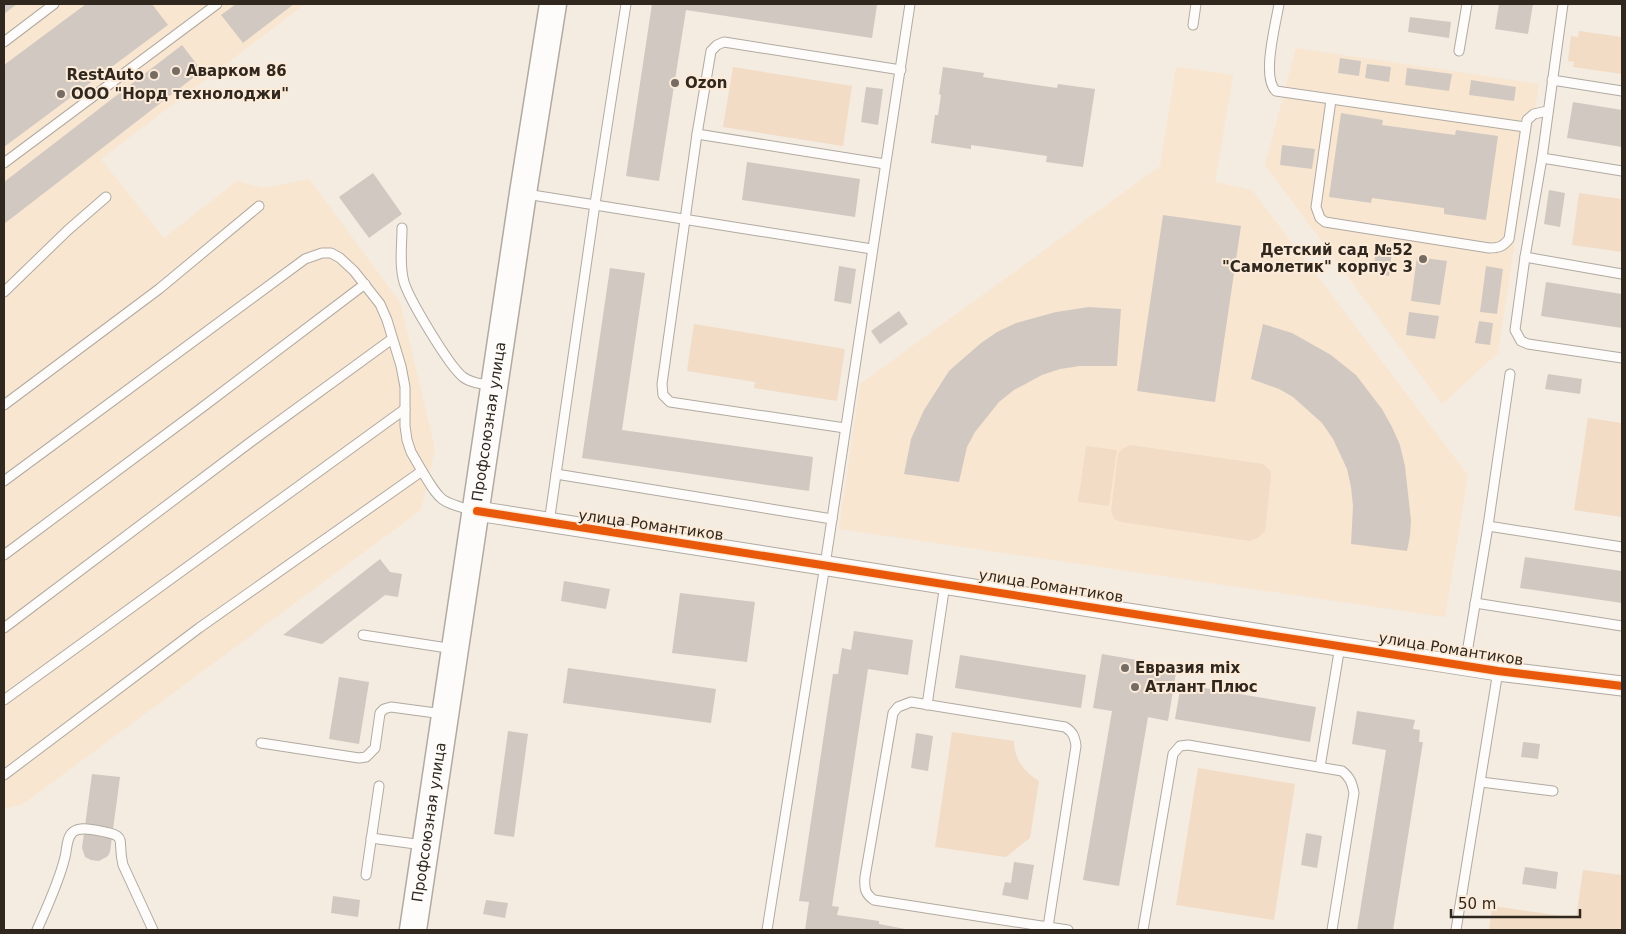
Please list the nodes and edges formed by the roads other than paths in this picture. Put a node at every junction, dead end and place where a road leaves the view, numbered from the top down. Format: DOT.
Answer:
graph roads {
  1 [pos="54,4"];
  2 [pos="217,4"];
  3 [pos="553,4"];
  4 [pos="626,4"];
  5 [pos="910,4"];
  6 [pos="1196,4"];
  7 [pos="1279,4"];
  8 [pos="1467,4"];
  9 [pos="1563,4"];
  10 [pos="203,8"];
  11 [pos="1193,25"];
  12 [pos="4,42"];
  13 [pos="1460,51"];
  14 [pos="901,70"];
  15 [pos="1552,80"];
  16 [pos="1622,91"];
  17 [pos="1331,100"];
  18 [pos="1547,111"];
  19 [pos="1525,127"];
  20 [pos="697,134"];
  21 [pos="1542,158"];
  22 [pos="4,163"];
  23 [pos="885,164"];
  24 [pos="1622,171"];
  25 [pos="523,193"];
  26 [pos="106,197"];
  27 [pos="595,204"];
  28 [pos="259,206"];
  29 [pos="685,219"];
  30 [pos="402,228"];
  31 [pos="872,249"];
  32 [pos="1525,258"];
  33 [pos="1622,274"];
  34 [pos="365,284"];
  35 [pos="4,292"];
  36 [pos="392,339"];
  37 [pos="1622,358"];
  38 [pos="1510,374"];
  39 [pos="495,386"];
  40 [pos="4,405"];
  41 [pos="405,409"];
  42 [pos="845,428"];
  43 [pos="422,471"];
  44 [pos="556,474"];
  45 [pos="4,480"];
  46 [pos="476,511"];
  47 [pos="832,519"];
  48 [pos="549,524"];
  49 [pos="1488,526"];
  50 [pos="1622,547"];
  51 [pos="4,555"];
  52 [pos="825,565"];
  53 [pos="945,584"];
  54 [pos="1476,603"];
  55 [pos="1622,626"];
  56 [pos="4,628"];
  57 [pos="363,635"];
  58 [pos="1340,646"];
  59 [pos="455,649"];
  60 [pos="1465,665"];
  61 [pos="1498,671"];
  62 [pos="1622,686"];
  63 [pos="4,700"];
  64 [pos="927,704"];
  65 [pos="446,714"];
  66 [pos="261,742"];
  67 [pos="1320,767"];
  68 [pos="4,775"];
  69 [pos="1481,782"];
  70 [pos="379,786"];
  71 [pos="1553,792"];
  72 [pos="371,838"];
  73 [pos="426,846"];
  74 [pos="366,875"];
  75 [pos="1048,927"];
  76 [pos="37,930"];
  77 [pos="153,930"];
  78 [pos="413,930"];
  79 [pos="767,930"];
  80 [pos="1068,930"];
  81 [pos="1143,930"];
  82 [pos="1332,930"];
  83 [pos="1456,930"];
  1 -- 12 [label="lane"];
  2 -- 10 [label="lane"];
  3 -- 25 [label="main road, Профсоюзная улица"];
  4 -- 27 [label="lane"];
  5 -- 14 [label="lane"];
  6 -- 11 [label="lane"];
  7 -- 17 [label="lane"];
  8 -- 13 [label="lane"];
  9 -- 15 [label="lane"];
  10 -- 22 [label="lane"];
  14 -- 20 [label="lane"];
  14 -- 23 [label="lane"];
  15 -- 16 [label="lane"];
  15 -- 18 [label="lane"];
  17 -- 19 [label="lane"];
  17 -- 19 [label="lane"];
  18 -- 19 [label="lane"];
  18 -- 21 [label="lane"];
  20 -- 23 [label="lane"];
  20 -- 29 [label="lane"];
  21 -- 24 [label="lane"];
  21 -- 32 [label="lane"];
  23 -- 31 [label="lane"];
  25 -- 27 [label="lane"];
  25 -- 39 [label="main road, Профсоюзная улица"];
  26 -- 35 [label="lane"];
  27 -- 29 [label="lane"];
  27 -- 44 [label="lane"];
  28 -- 40 [label="lane"];
  29 -- 31 [label="lane"];
  29 -- 42 [label="lane"];
  30 -- 39 [label="lane"];
  31 -- 42 [label="lane"];
  32 -- 33 [label="lane"];
  32 -- 37 [label="lane"];
  34 -- 36 [label="lane"];
  34 -- 45 [label="lane"];
  34 -- 51 [label="lane"];
  36 -- 41 [label="lane"];
  36 -- 56 [label="lane"];
  38 -- 49 [label="lane"];
  39 -- 46 [label="main road, Профсоюзная улица"];
  41 -- 43 [label="lane"];
  41 -- 63 [label="lane"];
  42 -- 47 [label="lane"];
  43 -- 46 [label="lane"];
  43 -- 68 [label="lane"];
  44 -- 47 [label="lane"];
  44 -- 48 [label="lane"];
  46 -- 48 [label="street, улица Романтиков"];
  46 -- 59 [label="main road, Профсоюзная улица"];
  47 -- 52 [label="lane"];
  48 -- 52 [label="street, улица Романтиков"];
  49 -- 50 [label="lane"];
  49 -- 54 [label="lane"];
  52 -- 53 [label="street, улица Романтиков"];
  52 -- 79 [label="lane"];
  53 -- 58 [label="street, улица Романтиков"];
  53 -- 64 [label="lane"];
  54 -- 55 [label="lane"];
  54 -- 60 [label="lane"];
  57 -- 59 [label="lane"];
  58 -- 60 [label="street, улица Романтиков"];
  58 -- 67 [label="lane"];
  59 -- 65 [label="main road, Профсоюзная улица"];
  60 -- 61 [label="street, улица Романтиков"];
  61 -- 62 [label="street, улица Романтиков"];
  61 -- 69 [label="lane"];
  64 -- 75 [label="lane"];
  64 -- 75 [label="lane"];
  65 -- 66 [label="lane"];
  65 -- 73 [label="main road, Профсоюзная улица"];
  67 -- 81 [label="lane"];
  67 -- 82 [label="lane"];
  69 -- 71 [label="lane"];
  69 -- 83 [label="lane"];
  70 -- 72 [label="lane"];
  72 -- 73 [label="lane"];
  72 -- 74 [label="lane"];
  73 -- 78 [label="main road, Профсоюзная улица"];
  75 -- 80 [label="lane"];
  76 -- 77 [label="lane"];
}
